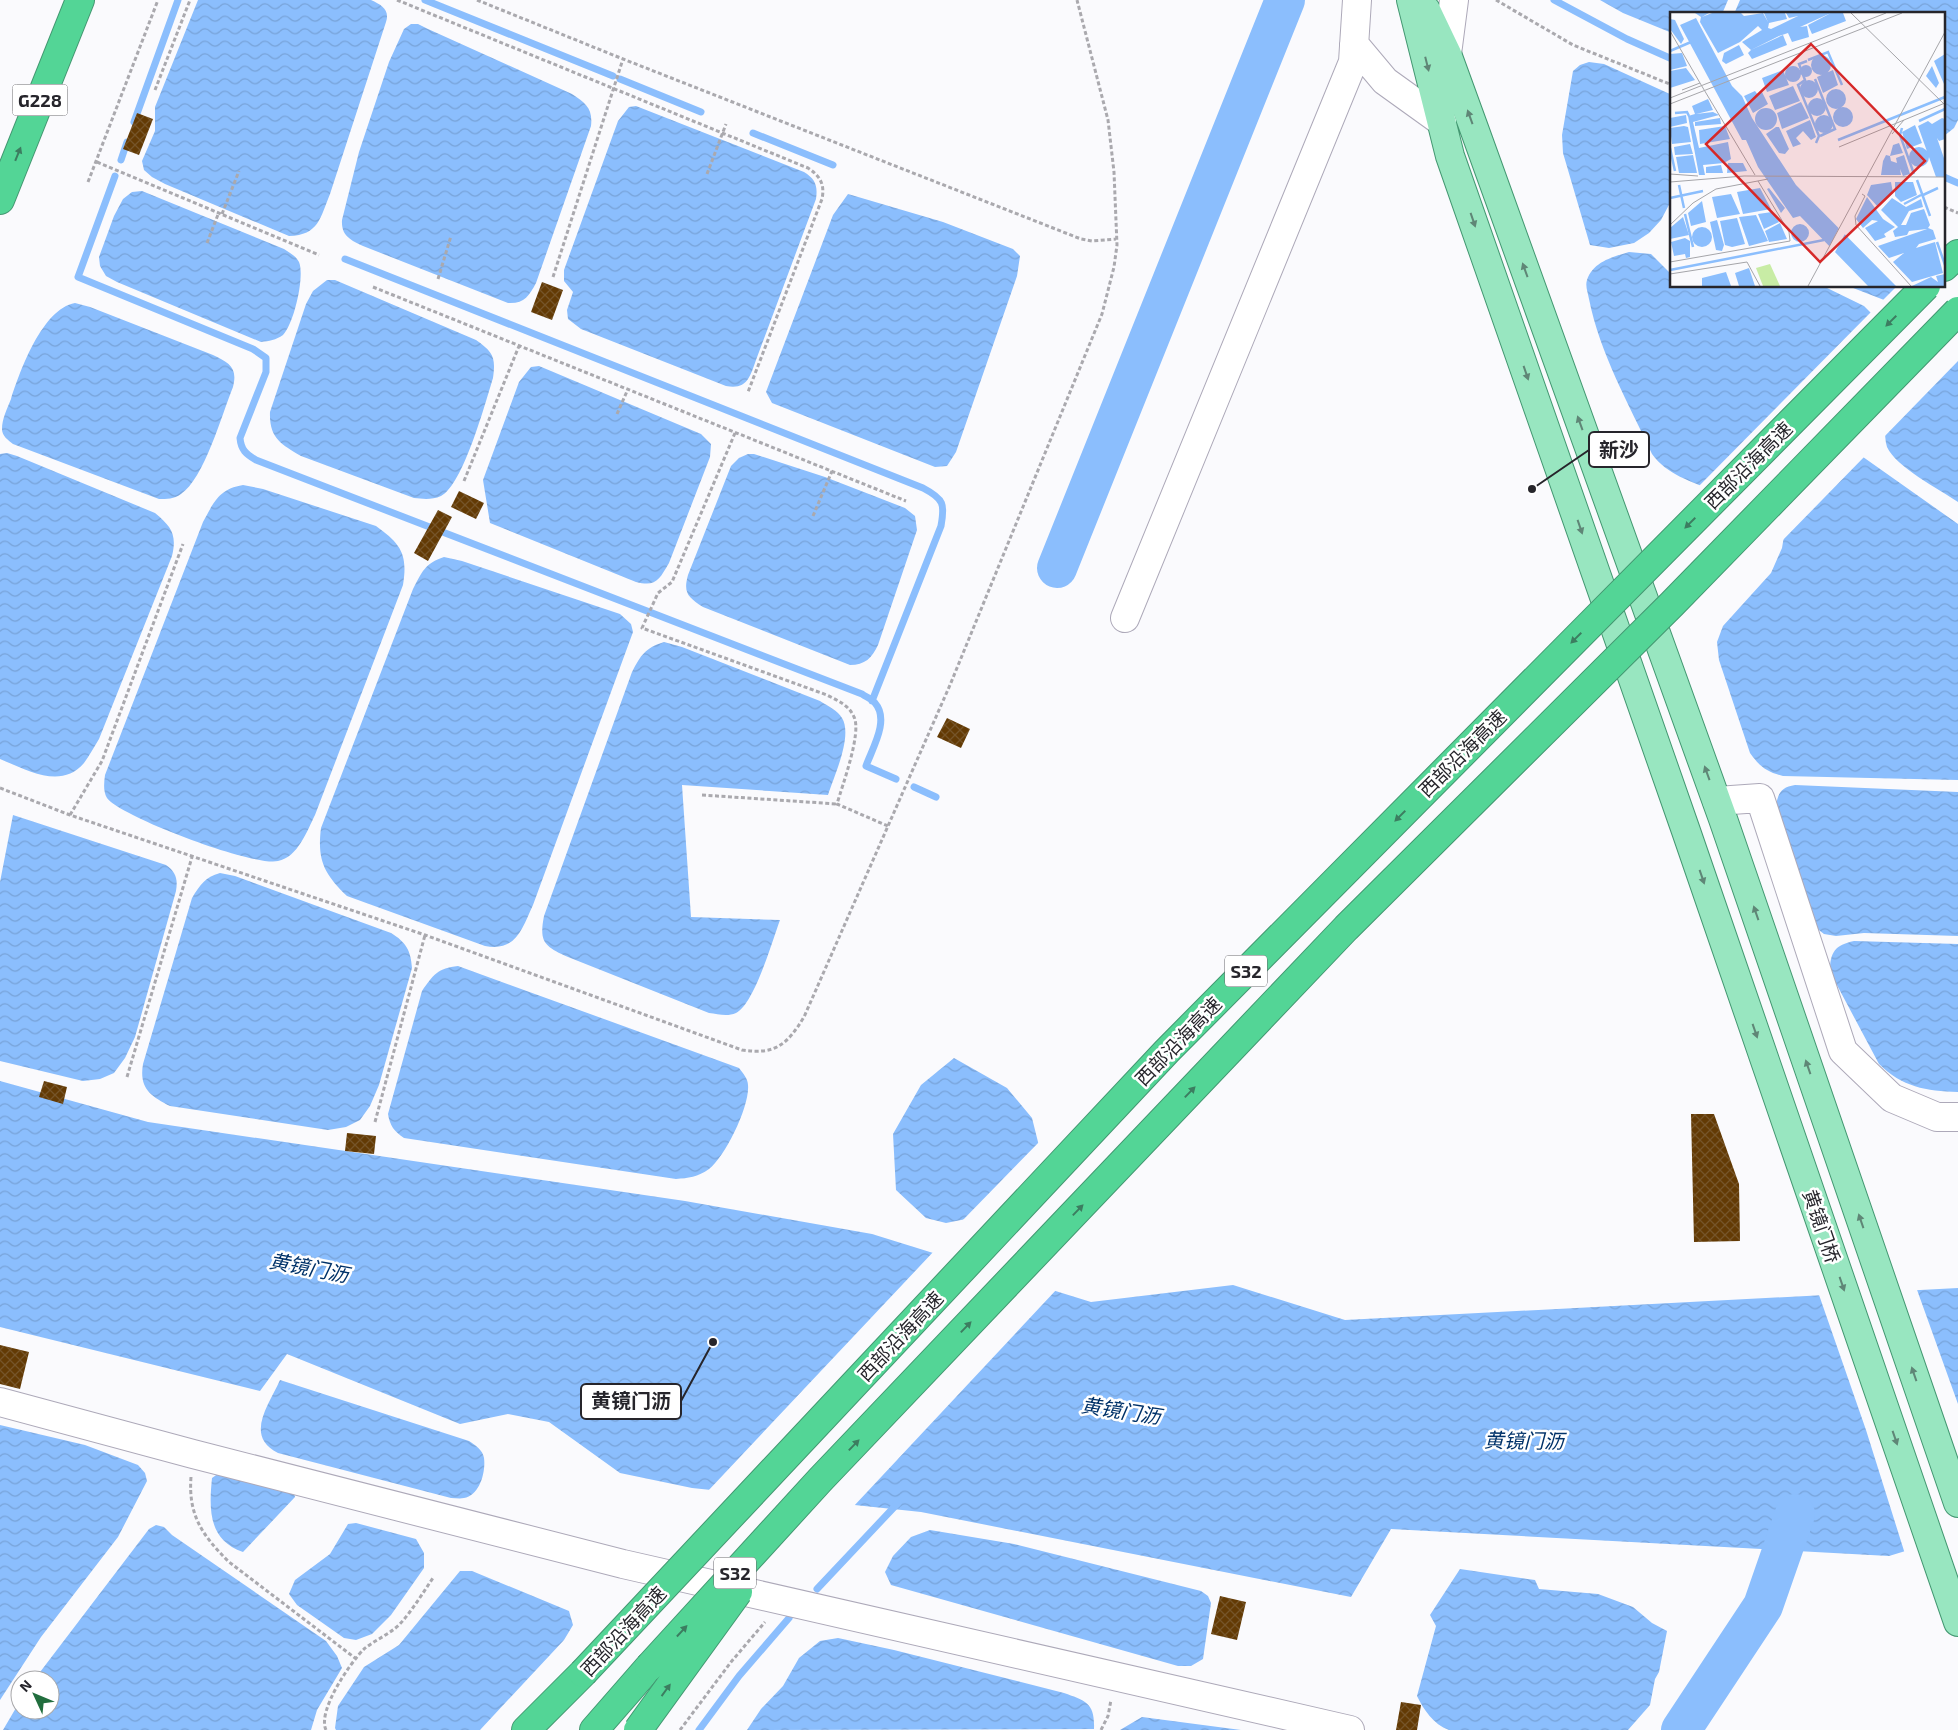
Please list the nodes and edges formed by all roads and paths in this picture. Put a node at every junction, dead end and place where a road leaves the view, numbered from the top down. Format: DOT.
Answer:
graph roads {
  1 [pos="80,0"];
  2 [pos="158,0"];
  3 [pos="190,0"];
  4 [pos="397,0"];
  5 [pos="478,0"];
  6 [pos="1077,0"];
  7 [pos="1358,0"];
  8 [pos="1411,0"];
  9 [pos="1421,0"];
  10 [pos="1454,0"];
  11 [pos="1496,0"];
  12 [pos="1354,44"];
  13 [pos="1447,54"];
  14 [pos="623,60"];
  15 [pos="1670,85"];
  16 [pos="614,89"];
  17 [pos="155,90"];
  18 [pos="1442,122"];
  19 [pos="726,124"];
  20 [pos="96,162"];
  21 [pos="240,171"];
  22 [pos="707,174"];
  23 [pos="88,182"];
  24 [pos="0,200"];
  25 [pos="1946,208"];
  26 [pos="221,213"];
  27 [pos="1958,214"];
  28 [pos="451,236"];
  29 [pos="1116,240"];
  30 [pos="207,243"];
  31 [pos="1958,254"];
  32 [pos="319,255"];
  33 [pos="1946,266"];
  34 [pos="553,277"];
  35 [pos="438,279"];
  36 [pos="373,287"];
  37 [pos="1924,288"];
  38 [pos="1958,312"];
  39 [pos="518,346"];
  40 [pos="628,389"];
  41 [pos="748,392"];
  42 [pos="618,414"];
  43 [pos="735,432"];
  44 [pos="832,472"];
  45 [pos="464,481"];
  46 [pos="906,501"];
  47 [pos="813,516"];
  48 [pos="183,544"];
  49 [pos="1125,618"];
  50 [pos="0,788"];
  51 [pos="702,795"];
  52 [pos="837,804"];
  53 [pos="1720,810"];
  54 [pos="70,815"];
  55 [pos="888,826"];
  56 [pos="192,857"];
  57 [pos="425,935"];
  58 [pos="128,1077"];
  59 [pos="1958,1117"];
  60 [pos="375,1122"];
  61 [pos="0,1402"];
  62 [pos="193,1454"];
  63 [pos="820,1480"];
  64 [pos="1958,1503"];
  65 [pos="433,1578"];
  66 [pos="783,1600"];
  67 [pos="1958,1622"];
  68 [pos="356,1658"];
  69 [pos="582,1673"];
  70 [pos="326,1730"];
  71 [pos="526,1730"];
  72 [pos="535,1730"];
  73 [pos="594,1730"];
  74 [pos="638,1730"];
  75 [pos="680,1730"];
  76 [pos="1350,1730"];
  24 -- 1 [label="highway, G228, one-way"];
  2 -- 20 [label="path"];
  3 -- 17 [label="path"];
  4 -- 16 [label="path"];
  5 -- 14 [label="path"];
  6 -- 29 [label="path"];
  7 -- 12 [label="street"];
  8 -- 18 [label="main road, 黄镜门桥, one-way"];
  9 -- 13 [label="main road, 黄镜门桥"];
  10 -- 13 [label="street"];
  11 -- 15 [label="path"];
  12 -- 18 [label="street"];
  12 -- 49 [label="street"];
  53 -- 13 [label="main road, 黄镜门桥, one-way"];
  14 -- 16 [label="path"];
  14 -- 29 [label="path"];
  16 -- 34 [label="path"];
  16 -- 41 [label="path"];
  18 -- 67 [label="main road, 黄镜门桥, one-way"];
  19 -- 22 [label="path"];
  20 -- 23 [label="path"];
  20 -- 26 [label="path"];
  21 -- 26 [label="path"];
  25 -- 27 [label="path"];
  26 -- 30 [label="path"];
  26 -- 32 [label="path"];
  28 -- 35 [label="path"];
  29 -- 55 [label="path"];
  31 -- 33 [label="highway"];
  36 -- 39 [label="path"];
  37 -- 69 [label="highway, 西部沿海高速 / S32, one-way, bridge"];
  63 -- 38 [label="highway, S32, one-way, bridge"];
  39 -- 40 [label="path"];
  39 -- 45 [label="path"];
  40 -- 42 [label="path"];
  40 -- 43 [label="path"];
  43 -- 44 [label="path"];
  43 -- 52 [label="path"];
  44 -- 46 [label="path"];
  44 -- 47 [label="path"];
  48 -- 54 [label="path"];
  50 -- 54 [label="path"];
  51 -- 52 [label="path"];
  52 -- 55 [label="path"];
  53 -- 59 [label="street"];
  64 -- 53 [label="main road, 黄镜门桥, one-way"];
  54 -- 56 [label="path"];
  55 -- 57 [label="path"];
  56 -- 57 [label="path"];
  56 -- 58 [label="path"];
  57 -- 60 [label="path"];
  61 -- 62 [label="street"];
  62 -- 66 [label="street"];
  62 -- 68 [label="path"];
  73 -- 63 [label="highway, S32, one-way, bridge"];
  74 -- 63 [label="highway, one-way, bridge"];
  65 -- 68 [label="path"];
  66 -- 75 [label="path"];
  66 -- 76 [label="street"];
  68 -- 70 [label="path"];
  69 -- 71 [label="highway"];
  69 -- 72 [label="highway, 西部沿海高速 / S32"];
}
